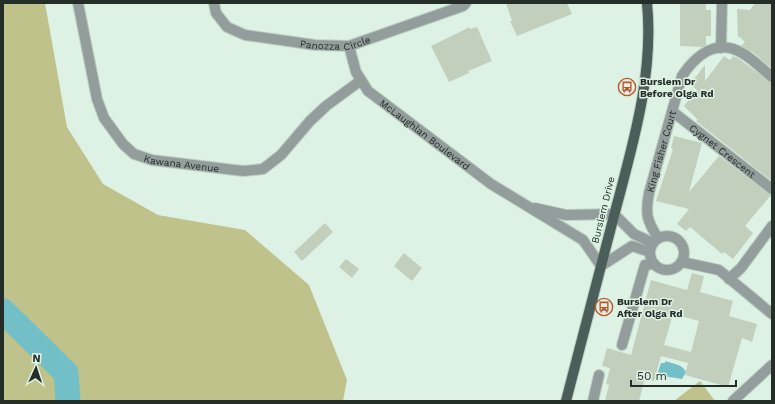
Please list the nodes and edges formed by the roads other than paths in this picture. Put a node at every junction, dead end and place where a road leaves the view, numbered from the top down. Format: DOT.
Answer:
graph roads {
  1 [pos="78,3"];
  2 [pos="214,3"];
  3 [pos="466,3"];
  4 [pos="640,3"];
  5 [pos="647,3"];
  6 [pos="722,3"];
  7 [pos="649,23"];
  8 [pos="349,46"];
  9 [pos="721,48"];
  10 [pos="772,77"];
  11 [pos="360,81"];
  12 [pos="673,112"];
  13 [pos="772,189"];
  14 [pos="523,205"];
  15 [pos="614,214"];
  16 [pos="772,226"];
  17 [pos="654,244"];
  18 [pos="682,262"];
  19 [pos="654,264"];
  20 [pos="601,266"];
  21 [pos="729,279"];
  22 [pos="772,314"];
  23 [pos="622,344"];
  24 [pos="772,365"];
  25 [pos="599,375"];
  26 [pos="566,401"];
  27 [pos="592,401"];
  28 [pos="733,401"];
  1 -- 11 [label="street, Kawana Avenue"];
  2 -- 8 [label="street, Panozza Circle"];
  3 -- 8 [label="street, Panozza Circle"];
  4 -- 7 [label="main road, Burslem Drive"];
  5 -- 7 [label="main road, Burslem Drive"];
  6 -- 9 [label="street"];
  7 -- 15 [label="main road, Burslem Drive"];
  8 -- 11 [label="street, McLaughlan Boulevard"];
  9 -- 10 [label="street, King Fisher Court"];
  9 -- 12 [label="street, King Fisher Court"];
  11 -- 14 [label="street, McLaughlan Boulevard"];
  12 -- 13 [label="street, Cygnet Crescent"];
  12 -- 17 [label="street, King Fisher Court"];
  14 -- 15 [label="street, McLaughlan Boulevard"];
  14 -- 20 [label="street, McLaughlan Boulevard"];
  15 -- 17 [label="street"];
  15 -- 20 [label="main road, Burslem Drive"];
  16 -- 21 [label="street"];
  17 -- 18 [label="street"];
  17 -- 19 [label="street"];
  17 -- 20 [label="street"];
  18 -- 19 [label="street"];
  18 -- 21 [label="street"];
  19 -- 23 [label="street"];
  20 -- 26 [label="main road, Burslem Drive"];
  21 -- 22 [label="street"];
  24 -- 28 [label="street"];
  25 -- 27 [label="street"];
}
